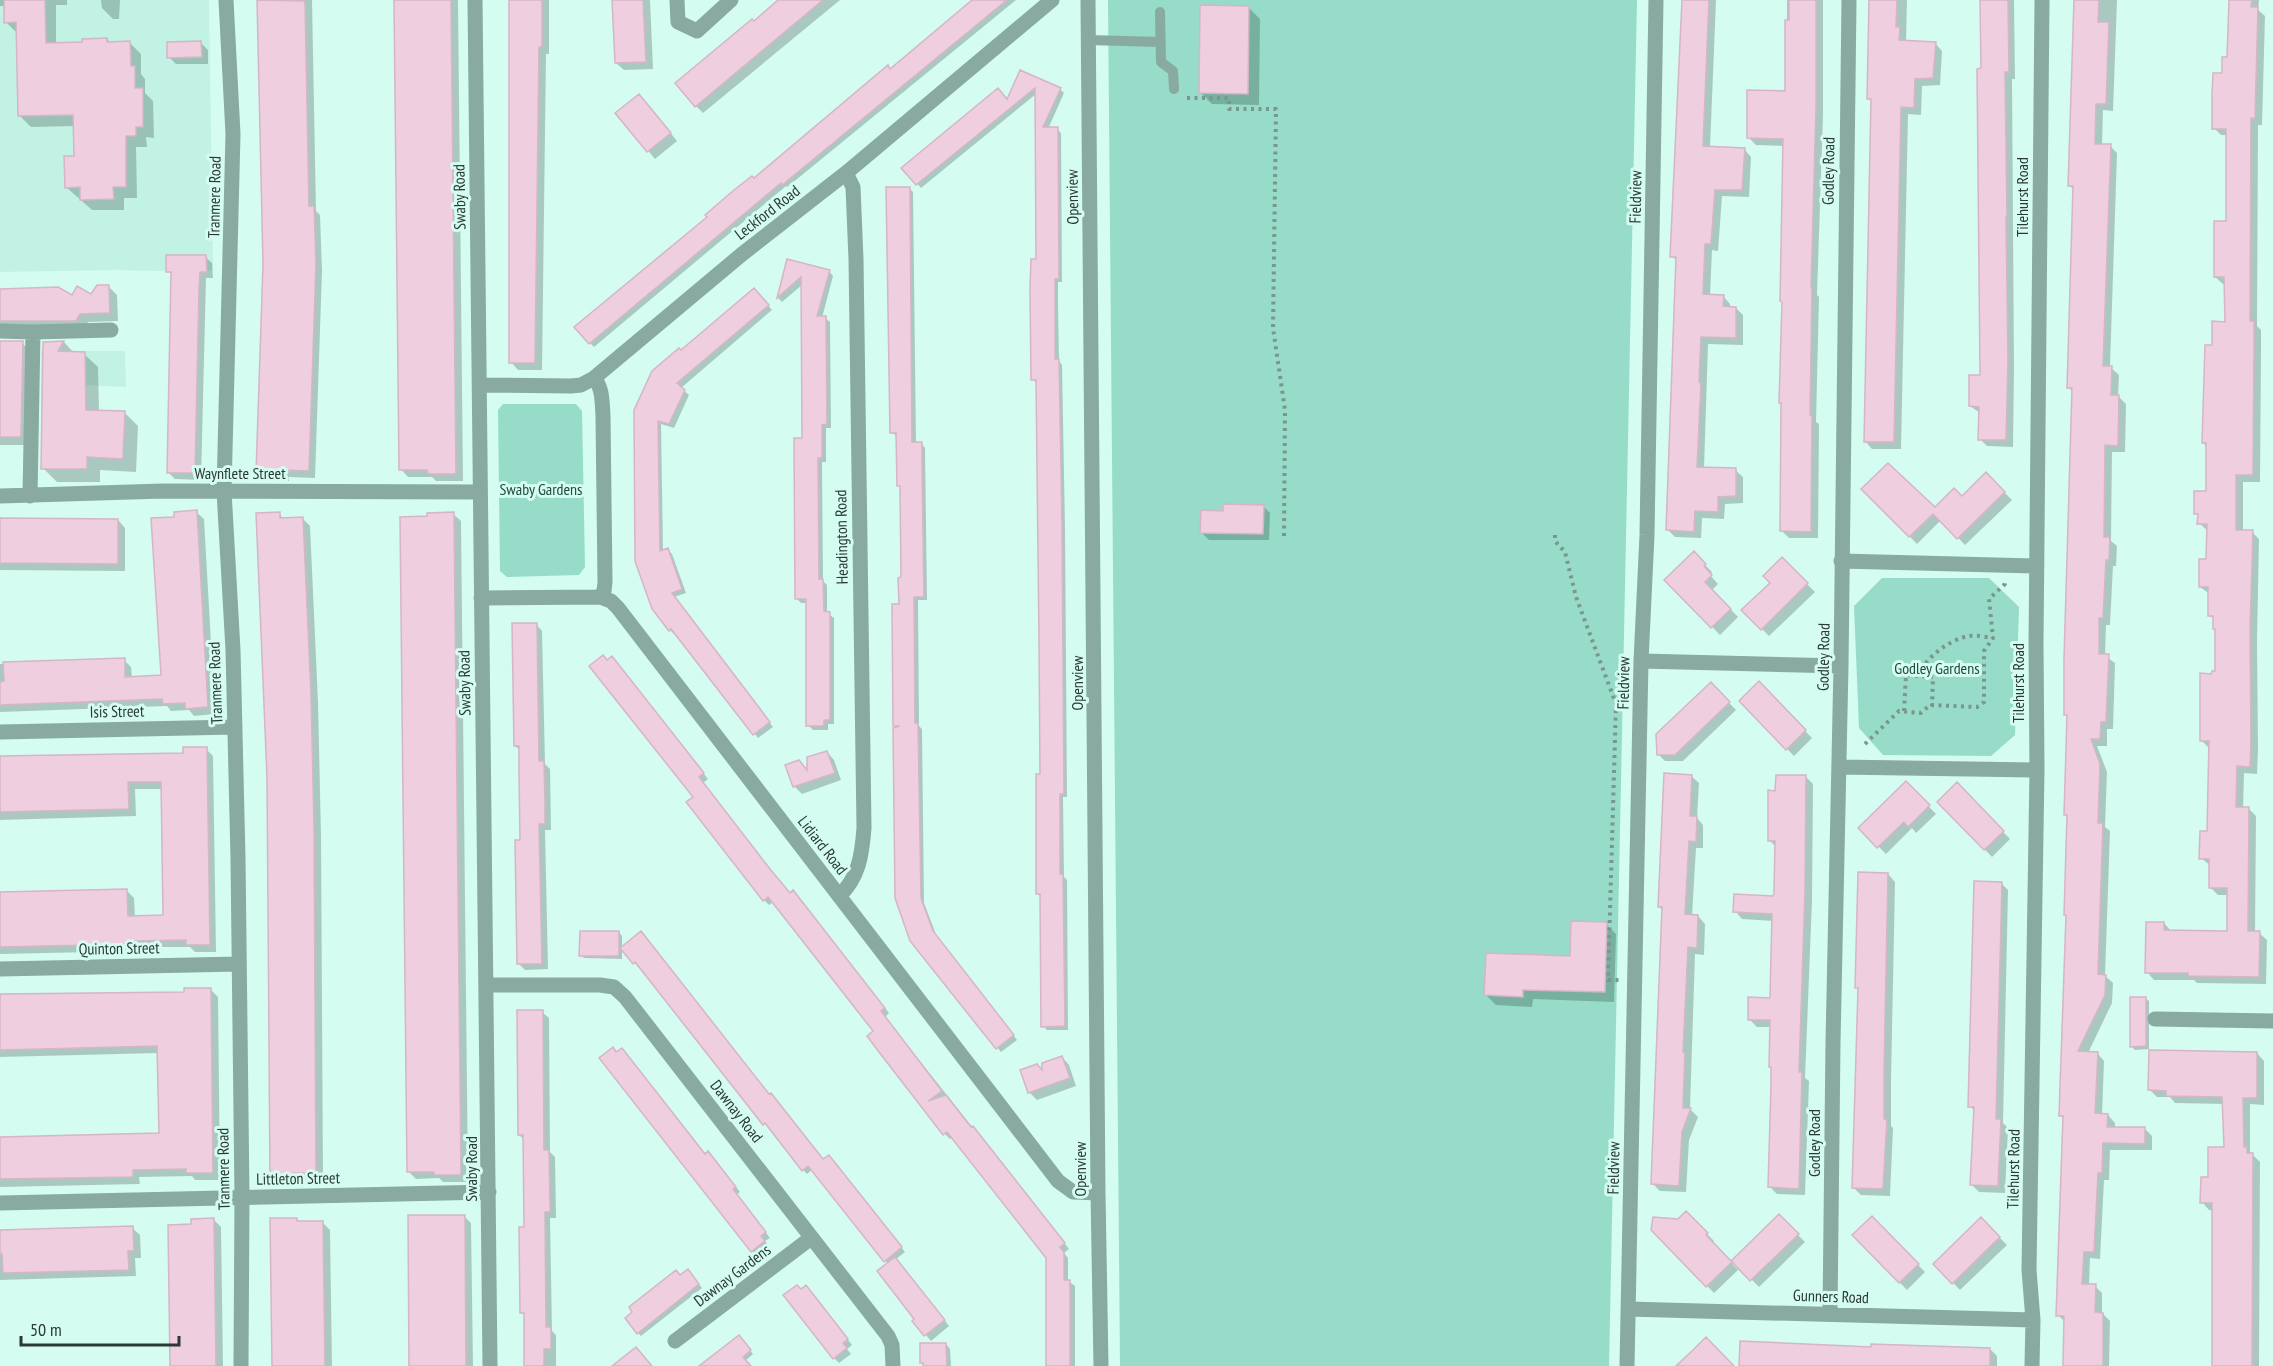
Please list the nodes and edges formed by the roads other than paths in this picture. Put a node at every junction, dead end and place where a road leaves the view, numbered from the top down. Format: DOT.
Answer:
graph roads {
  1 [pos="226,0"];
  2 [pos="475,0"];
  3 [pos="677,0"];
  4 [pos="731,0"];
  5 [pos="1052,0"];
  6 [pos="1088,0"];
  7 [pos="1656,0"];
  8 [pos="1849,0"];
  9 [pos="2042,0"];
  10 [pos="1160,12"];
  11 [pos="1088,40"];
  12 [pos="1160,42"];
  13 [pos="1174,89"];
  14 [pos="846,173"];
  15 [pos="111,330"];
  16 [pos="0,331"];
  17 [pos="33,332"];
  18 [pos="594,378"];
  19 [pos="480,385"];
  20 [pos="224,491"];
  21 [pos="480,492"];
  22 [pos="0,496"];
  23 [pos="30,496"];
  24 [pos="1841,561"];
  25 [pos="2037,566"];
  26 [pos="600,597"];
  27 [pos="481,598"];
  28 [pos="1641,661"];
  29 [pos="1841,666"];
  30 [pos="235,727"];
  31 [pos="0,732"];
  32 [pos="1839,767"];
  33 [pos="2037,771"];
  34 [pos="839,896"];
  35 [pos="239,964"];
  36 [pos="0,969"];
  37 [pos="487,985"];
  38 [pos="2155,1019"];
  39 [pos="2273,1021"];
  40 [pos="489,1192"];
  41 [pos="1098,1193"];
  42 [pos="242,1197"];
  43 [pos="0,1203"];
  44 [pos="811,1238"];
  45 [pos="1628,1309"];
  46 [pos="1830,1314"];
  47 [pos="2033,1320"];
  48 [pos="675,1341"];
  49 [pos="241,1366"];
  50 [pos="490,1366"];
  51 [pos="893,1366"];
  52 [pos="1101,1366"];
  53 [pos="1627,1366"];
  54 [pos="2032,1366"];
  1 -- 20 [label="street, Tranmere Road"];
  2 -- 19 [label="street, Swaby Road"];
  3 -- 4 [label="street"];
  5 -- 14 [label="street, Leckford Road"];
  6 -- 11 [label="street, Openview"];
  7 -- 28 [label="street, Fieldview"];
  8 -- 24 [label="street, Godley Road"];
  9 -- 25 [label="street, Tilehurst Road"];
  10 -- 12 [label="lane"];
  11 -- 12 [label="lane"];
  11 -- 41 [label="street, Openview"];
  12 -- 13 [label="lane"];
  14 -- 18 [label="street, Leckford Road"];
  14 -- 34 [label="street, Headington Road"];
  15 -- 17 [label="street"];
  16 -- 17 [label="street"];
  17 -- 23 [label="street"];
  18 -- 19 [label="street, Leckford Road"];
  18 -- 26 [label="street"];
  19 -- 21 [label="street, Swaby Road"];
  20 -- 21 [label="street, Waynflete Street"];
  20 -- 23 [label="street, Waynflete Street"];
  20 -- 30 [label="street, Tranmere Road"];
  21 -- 27 [label="street, Swaby Road"];
  22 -- 23 [label="street, Waynflete Street"];
  24 -- 25 [label="street"];
  24 -- 29 [label="street, Godley Road"];
  25 -- 33 [label="street, Tilehurst Road"];
  26 -- 27 [label="street"];
  26 -- 34 [label="street, Lidiard Road"];
  27 -- 37 [label="street, Swaby Road"];
  28 -- 29 [label="street"];
  28 -- 45 [label="street, Fieldview"];
  29 -- 32 [label="street, Godley Road"];
  30 -- 31 [label="street, Isis Street"];
  30 -- 35 [label="street, Tranmere Road"];
  32 -- 33 [label="street"];
  32 -- 46 [label="street, Godley Road"];
  33 -- 47 [label="street, Tilehurst Road"];
  34 -- 41 [label="street, Lidiard Road"];
  35 -- 36 [label="street, Quinton Street"];
  35 -- 42 [label="street, Tranmere Road"];
  37 -- 40 [label="street, Swaby Road"];
  37 -- 44 [label="street, Dawnay Road"];
  38 -- 39 [label="street"];
  40 -- 42 [label="street, Littleton Street"];
  40 -- 50 [label="street, Swaby Road"];
  41 -- 52 [label="street, Openview"];
  42 -- 43 [label="street, Littleton Street"];
  42 -- 49 [label="street, Tranmere Road"];
  44 -- 48 [label="street, Dawnay Gardens"];
  44 -- 51 [label="street, Dawnay Road"];
  45 -- 46 [label="street, Gunners Road"];
  45 -- 53 [label="street, Fieldview"];
  46 -- 47 [label="street, Gunners Road"];
  47 -- 54 [label="street, Tilehurst Road"];
}
